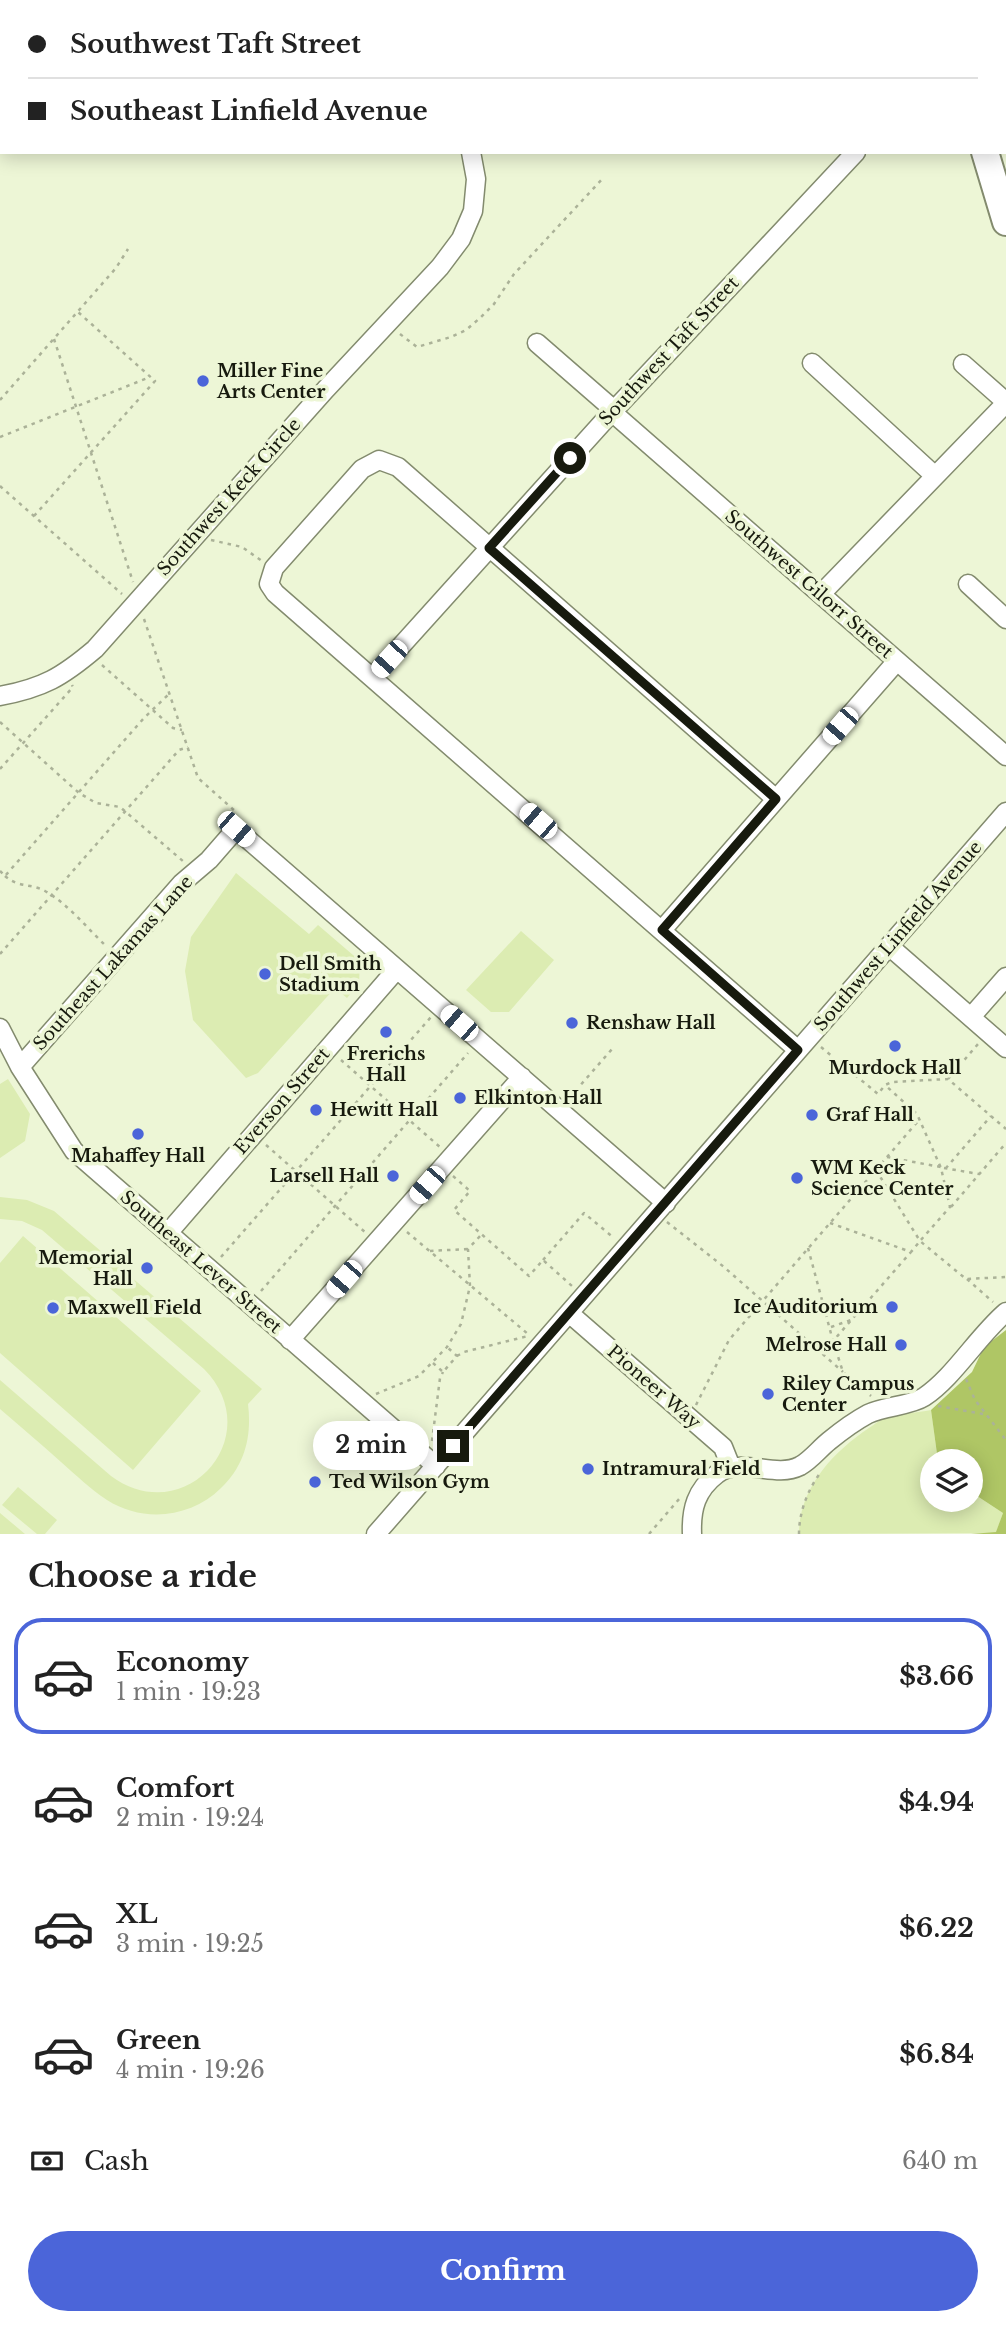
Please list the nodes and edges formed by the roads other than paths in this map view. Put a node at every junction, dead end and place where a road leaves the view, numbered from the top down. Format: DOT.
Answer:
graph roads {
  1 [pos="471,154"];
  2 [pos="986,154"];
  3 [pos="849,155"];
  4 [pos="1006,222"];
  5 [pos="537,343"];
  6 [pos="812,363"];
  7 [pos="963,364"];
  8 [pos="1006,402"];
  9 [pos="613,411"];
  10 [pos="935,476"];
  11 [pos="489,548"];
  12 [pos="968,584"];
  13 [pos="821,594"];
  14 [pos="1006,619"];
  15 [pos="897,661"];
  16 [pos="373,677"];
  17 [pos="0,696"];
  18 [pos="1006,756"];
  19 [pos="776,799"];
  20 [pos="1006,812"];
  21 [pos="662,930"];
  22 [pos="889,946"];
  23 [pos="397,969"];
  24 [pos="1006,977"];
  25 [pos="971,1017"];
  26 [pos="0,1028"];
  27 [pos="1006,1048"];
  28 [pos="798,1050"];
  29 [pos="20,1067"];
  30 [pos="522,1077"];
  31 [pos="661,1208"];
  32 [pos="168,1233"];
  33 [pos="569,1313"];
  34 [pos="1006,1313"];
  35 [pos="290,1340"];
  36 [pos="429,1460"];
  37 [pos="731,1467"];
  38 [pos="376,1534"];
  39 [pos="692,1534"];
  1 -- 17 [label="street, Southwest Keck Circle"];
  2 -- 4 [label="highway"];
  3 -- 9 [label="street, Southwest Taft Street"];
  5 -- 9 [label="street, Southwest Gilorr Street"];
  6 -- 10 [label="street"];
  7 -- 8 [label="street"];
  8 -- 10 [label="street"];
  9 -- 11 [label="street, Southwest Taft Street"];
  9 -- 13 [label="street, Southwest Gilorr Street"];
  10 -- 13 [label="street"];
  11 -- 16 [label="street, Southwest Taft Street"];
  11 -- 16 [label="street"];
  11 -- 19 [label="street"];
  12 -- 14 [label="street"];
  13 -- 15 [label="street, Southwest Gilorr Street"];
  15 -- 18 [label="street, Southwest Gilorr Street"];
  15 -- 19 [label="street"];
  16 -- 21 [label="street"];
  19 -- 21 [label="street"];
  20 -- 22 [label="street, Southwest Linfield Avenue"];
  21 -- 28 [label="street"];
  22 -- 25 [label="street"];
  22 -- 28 [label="street, Southwest Linfield Avenue"];
  23 -- 29 [label="street, Southeast Lakamas Lane"];
  23 -- 30 [label="street"];
  23 -- 32 [label="street, Everson Street"];
  24 -- 25 [label="street"];
  25 -- 27 [label="street"];
  26 -- 29 [label="street, Southeast Lever Street"];
  28 -- 31 [label="street, Southwest Linfield Avenue"];
  29 -- 32 [label="street, Southeast Lever Street"];
  30 -- 31 [label="street"];
  30 -- 35 [label="street"];
  31 -- 33 [label="street, Southwest Linfield Avenue"];
  32 -- 35 [label="street, Southeast Lever Street"];
  33 -- 36 [label="street, Southwest Linfield Avenue"];
  33 -- 37 [label="street, Pioneer Way"];
  34 -- 37 [label="street"];
  35 -- 36 [label="street, Southeast Lever Street"];
  36 -- 38 [label="street, Southwest Linfield Avenue"];
  37 -- 39 [label="street"];
}
